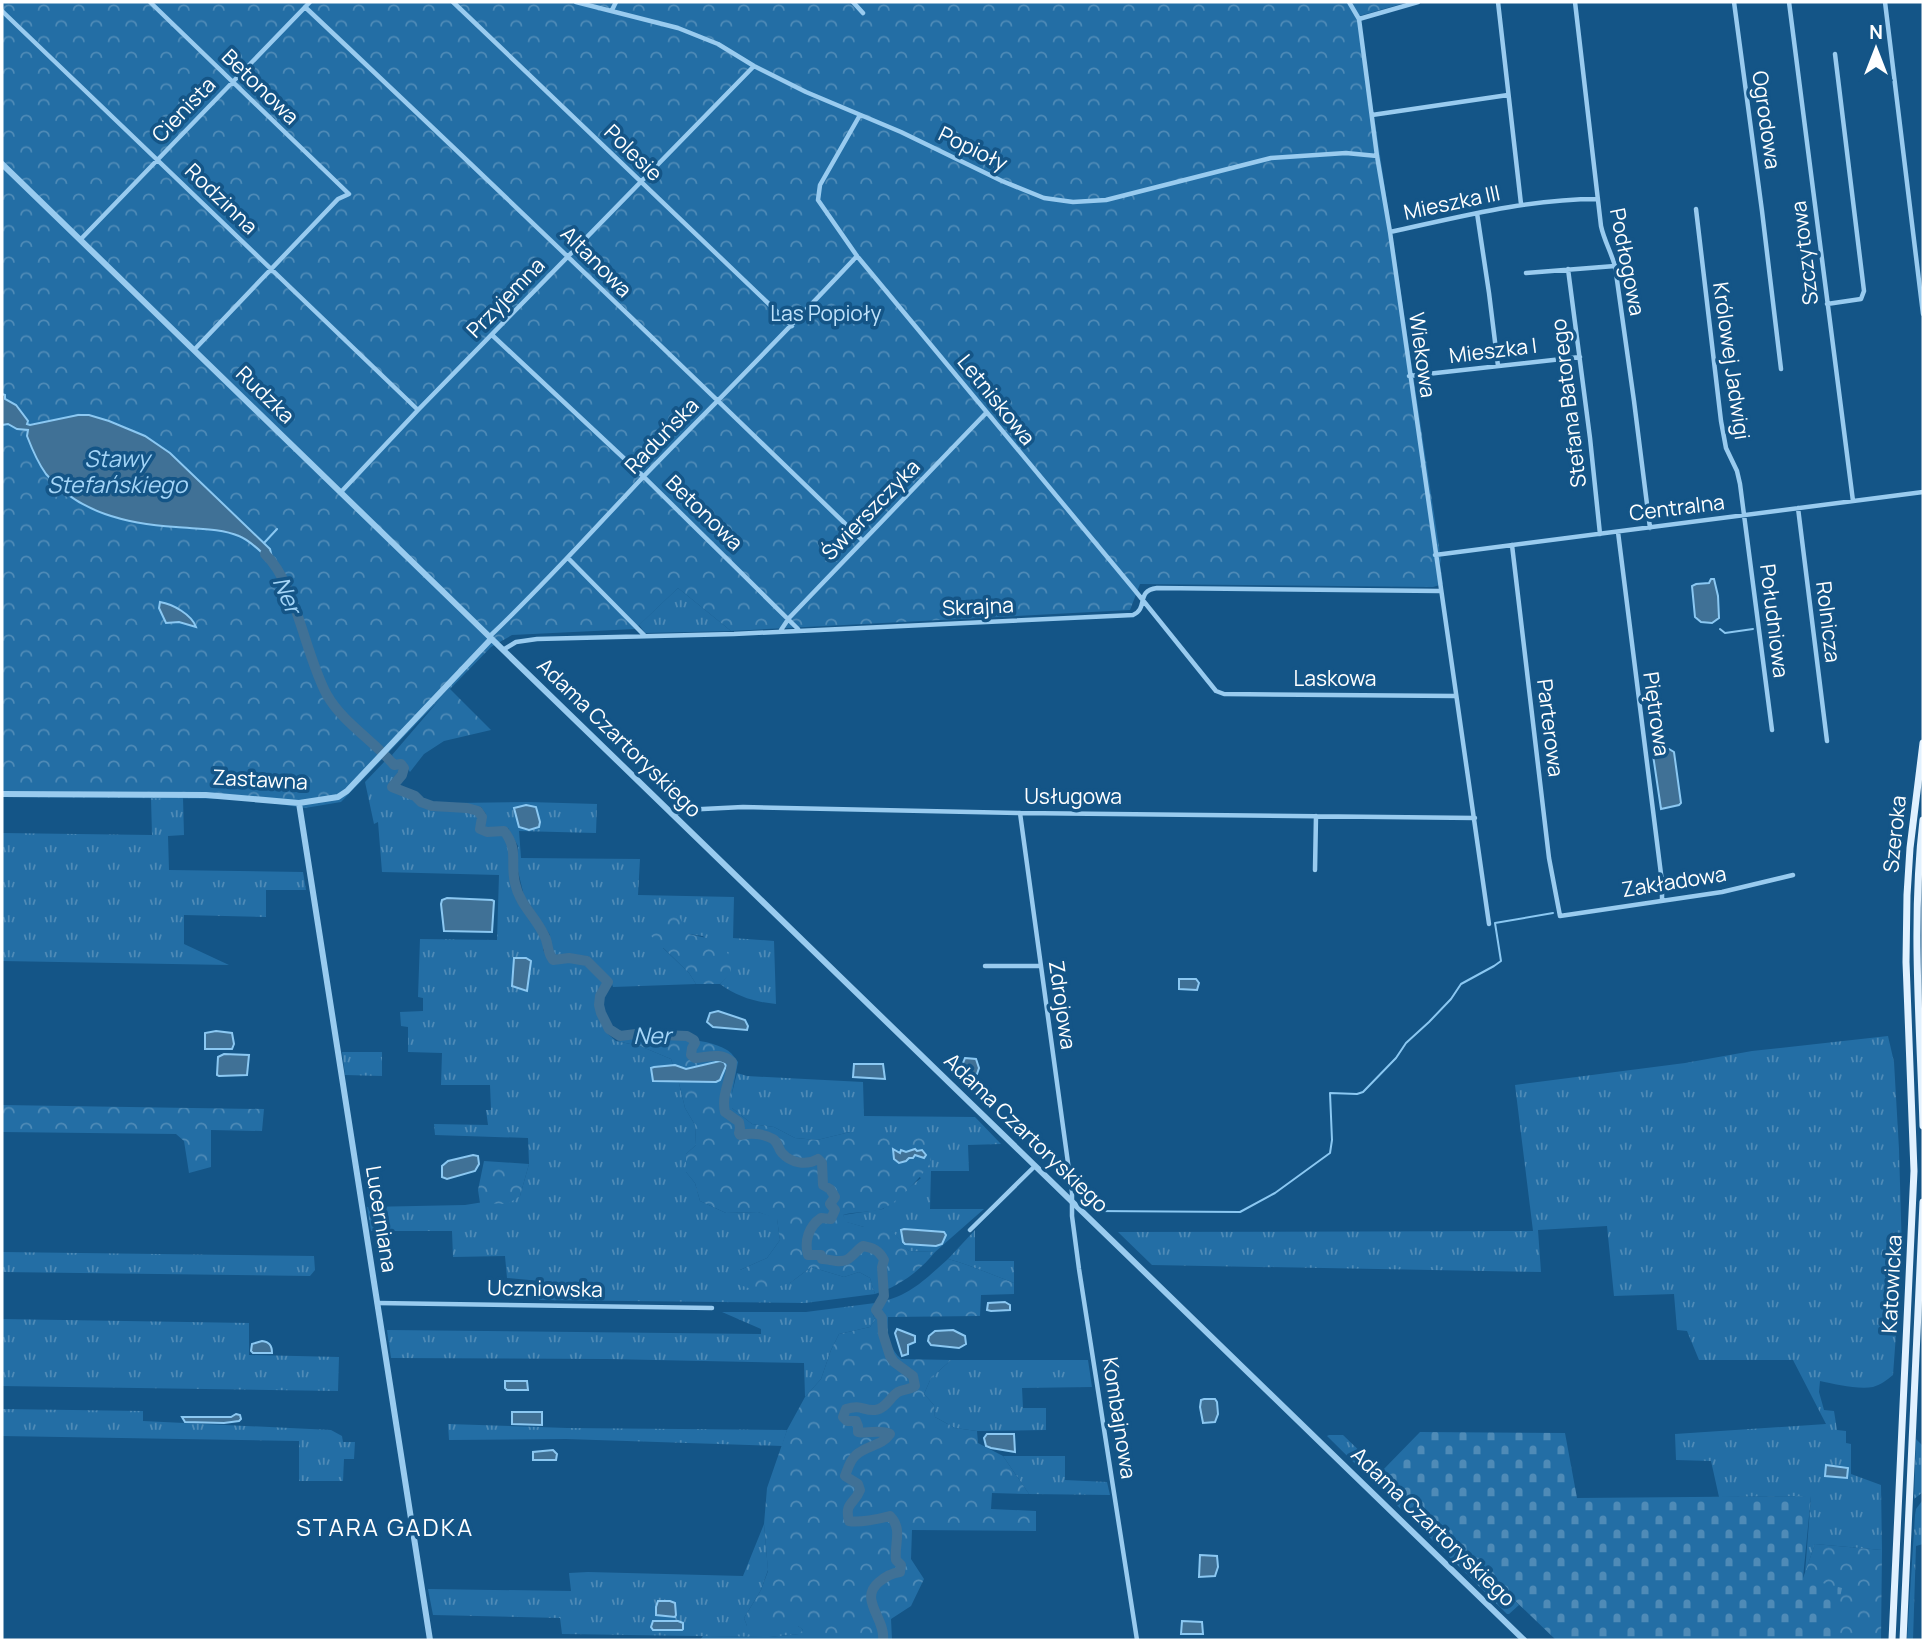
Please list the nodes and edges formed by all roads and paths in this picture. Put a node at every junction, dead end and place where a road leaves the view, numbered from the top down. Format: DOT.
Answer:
graph roads {
  1 [pos="150,2"];
  2 [pos="310,2"];
  3 [pos="453,2"];
  4 [pos="576,2"];
  5 [pos="616,2"];
  6 [pos="853,2"];
  7 [pos="1349,2"];
  8 [pos="1418,2"];
  9 [pos="1498,2"];
  10 [pos="1575,2"];
  11 [pos="1734,2"];
  12 [pos="1789,2"];
  13 [pos="1885,2"];
  14 [pos="305,7"];
  15 [pos="612,10"];
  16 [pos="2,11"];
  17 [pos="863,13"];
  18 [pos="1359,19"];
  19 [pos="1835,54"];
  20 [pos="754,66"];
  21 [pos="233,82"];
  22 [pos="1507,95"];
  23 [pos="860,115"];
  24 [pos="1372,115"];
  25 [pos="1377,156"];
  26 [pos="157,161"];
  27 [pos="2,164"];
  28 [pos="642,182"];
  29 [pos="1598,200"];
  30 [pos="1521,204"];
  31 [pos="1696,209"];
  32 [pos="1477,213"];
  33 [pos="1390,232"];
  34 [pos="80,240"];
  35 [pos="857,256"];
  36 [pos="569,257"];
  37 [pos="1615,266"];
  38 [pos="270,269"];
  39 [pos="1568,269"];
  40 [pos="1526,273"];
  41 [pos="1827,304"];
  42 [pos="1923,314"];
  43 [pos="792,326"];
  44 [pos="492,335"];
  45 [pos="194,350"];
  46 [pos="1580,356"];
  47 [pos="1497,366"];
  48 [pos="1781,369"];
  49 [pos="1409,376"];
  50 [pos="718,400"];
  51 [pos="418,410"];
  52 [pos="986,413"];
  53 [pos="644,477"];
  54 [pos="341,492"];
  55 [pos="1923,492"];
  56 [pos="1853,501"];
  57 [pos="1798,508"];
  58 [pos="1744,515"];
  59 [pos="1650,528"];
  60 [pos="1618,532"];
  61 [pos="1600,534"];
  62 [pos="863,541"];
  63 [pos="1512,545"];
  64 [pos="1435,555"];
  65 [pos="568,558"];
  66 [pos="1440,591"];
  67 [pos="1142,601"];
  68 [pos="789,618"];
  69 [pos="799,630"];
  70 [pos="781,631"];
  71 [pos="645,636"];
  72 [pos="490,638"];
  73 [pos="503,650"];
  74 [pos="1216,691"];
  75 [pos="1455,696"];
  76 [pos="1772,730"];
  77 [pos="1827,741"];
  78 [pos="1923,743"];
  79 [pos="2,794"];
  80 [pos="299,803"];
  81 [pos="1020,813"];
  82 [pos="673,816"];
  83 [pos="1316,816"];
  84 [pos="1475,818"];
  85 [pos="1923,820"];
  86 [pos="1315,870"];
  87 [pos="1793,875"];
  88 [pos="1662,900"];
  89 [pos="1560,916"];
  90 [pos="1489,924"];
  91 [pos="1906,929"];
  92 [pos="1919,929"];
  93 [pos="985,966"];
  94 [pos="1041,966"];
  95 [pos="1923,1126"];
  96 [pos="1035,1166"];
  97 [pos="1072,1201"];
  98 [pos="1923,1202"];
  99 [pos="1923,1226"];
  100 [pos="970,1230"];
  101 [pos="376,1303"];
  102 [pos="712,1308"];
  103 [pos="430,1640"];
  104 [pos="1137,1640"];
  105 [pos="1524,1640"];
  106 [pos="1892,1640"];
  107 [pos="1903,1640"];
  1 -- 21 [label="street, Betonowa"];
  2 -- 14 [label="street, Cienista"];
  3 -- 28 [label="street, Polesie"];
  4 -- 15 [label="street, Popioły"];
  5 -- 15 [label="street"];
  6 -- 17 [label="street"];
  7 -- 18 [label="street"];
  8 -- 18 [label="street"];
  9 -- 22 [label="street"];
  10 -- 29 [label="street, Podłogowa"];
  11 -- 48 [label="street, Ogrodowa"];
  12 -- 41 [label="street, Szczytowa"];
  13 -- 42 [label="street"];
  14 -- 21 [label="street, Cienista"];
  14 -- 36 [label="street, Altanowa"];
  15 -- 20 [label="street, Popioły"];
  16 -- 26 [label="street, Rodzinna"];
  18 -- 24 [label="street, Wiekowa"];
  19 -- 41 [label="street"];
  20 -- 23 [label="street, Popioły"];
  20 -- 28 [label="street, Przyjemna"];
  21 -- 26 [label="street, Cienista"];
  21 -- 38 [label="street, Betonowa"];
  22 -- 24 [label="street"];
  22 -- 30 [label="street"];
  23 -- 25 [label="street, Popioły"];
  23 -- 35 [label="street, Letniskowa"];
  24 -- 25 [label="street, Wiekowa"];
  25 -- 33 [label="street, Wiekowa"];
  26 -- 34 [label="street, Cienista"];
  26 -- 38 [label="street, Rodzinna"];
  27 -- 34 [label="street, Rudzka"];
  28 -- 36 [label="street, Przyjemna"];
  28 -- 43 [label="street, Polesie"];
  29 -- 30 [label="street, Mieszka III"];
  29 -- 37 [label="street, Podłogowa"];
  30 -- 32 [label="street, Mieszka III"];
  31 -- 58 [label="street, Królowej Jadwigi"];
  32 -- 33 [label="street, Mieszka III"];
  32 -- 47 [label="street"];
  33 -- 49 [label="street, Wiekowa"];
  34 -- 45 [label="street, Rudzka"];
  35 -- 43 [label="street, Raduńska"];
  35 -- 52 [label="street, Letniskowa"];
  36 -- 44 [label="street, Przyjemna"];
  36 -- 50 [label="street, Altanowa"];
  37 -- 39 [label="street"];
  37 -- 59 [label="street, Podłogowa"];
  38 -- 45 [label="street"];
  38 -- 51 [label="street, Rodzinna"];
  39 -- 40 [label="street"];
  39 -- 46 [label="street, Stefana Batorego"];
  41 -- 56 [label="street, Szczytowa"];
  43 -- 50 [label="street, Raduńska"];
  44 -- 51 [label="street, Przyjemna"];
  44 -- 53 [label="street, Betonowa"];
  45 -- 54 [label="street, Rudzka"];
  46 -- 47 [label="street, Mieszka I"];
  46 -- 61 [label="street, Stefana Batorego"];
  47 -- 49 [label="street, Mieszka I"];
  49 -- 64 [label="street, Wiekowa"];
  50 -- 53 [label="street, Raduńska"];
  50 -- 62 [label="street, Altanowa"];
  51 -- 54 [label="street, Przyjemna"];
  52 -- 62 [label="street, Świerszczyka"];
  52 -- 67 [label="street, Letniskowa"];
  53 -- 65 [label="street, Raduńska"];
  53 -- 68 [label="street, Betonowa"];
  54 -- 72 [label="street, Rudzka"];
  55 -- 56 [label="street, Centralna"];
  56 -- 57 [label="street, Centralna"];
  57 -- 58 [label="street, Centralna"];
  57 -- 77 [label="street, Rolnicza"];
  58 -- 59 [label="street, Centralna"];
  58 -- 76 [label="street, Południowa"];
  59 -- 60 [label="street, Centralna"];
  60 -- 61 [label="street, Centralna"];
  60 -- 88 [label="street, Piętrowa"];
  61 -- 63 [label="street, Centralna"];
  62 -- 68 [label="street, Świerszczyka"];
  63 -- 64 [label="street, Centralna"];
  63 -- 89 [label="street, Parterowa"];
  64 -- 66 [label="street, Wiekowa"];
  65 -- 71 [label="street"];
  65 -- 72 [label="street, Raduńska"];
  66 -- 67 [label="street, Skrajna"];
  66 -- 75 [label="street, Wiekowa"];
  67 -- 69 [label="street, Skrajna"];
  67 -- 74 [label="street, Letniskowa"];
  68 -- 69 [label="street, Betonowa"];
  68 -- 70 [label="street, Świerszczyka"];
  69 -- 70 [label="street, Skrajna"];
  70 -- 71 [label="street, Skrajna"];
  71 -- 73 [label="street, Skrajna"];
  72 -- 73 [label="street, Rudzka"];
  72 -- 80 [label="street, Zastawna"];
  73 -- 82 [label="street, Adama Czartoryskiego"];
  74 -- 75 [label="street, Laskowa"];
  75 -- 84 [label="street, Wiekowa"];
  78 -- 91 [label="main road, Szeroka"];
  79 -- 80 [label="street, Zastawna"];
  80 -- 101 [label="street, Lucerniana"];
  81 -- 82 [label="street, Usługowa"];
  81 -- 83 [label="street, Usługowa"];
  81 -- 94 [label="street, Zdrojowa"];
  82 -- 96 [label="street, Adama Czartoryskiego"];
  83 -- 84 [label="street, Usługowa"];
  83 -- 86 [label="street"];
  84 -- 90 [label="street, Wiekowa"];
  85 -- 92 [label="main road, Szeroka"];
  87 -- 88 [label="street, Zakładowa"];
  88 -- 89 [label="street, Zakładowa"];
  91 -- 106 [label="main road, Katowicka"];
  92 -- 95 [label="main road"];
  93 -- 94 [label="street"];
  94 -- 97 [label="street, Zdrojowa"];
  96 -- 97 [label="street, Adama Czartoryskiego"];
  96 -- 100 [label="street"];
  97 -- 104 [label="street, Kombajnowa"];
  97 -- 105 [label="street, Adama Czartoryskiego"];
  98 -- 99 [label="main road, Katowicka"];
  99 -- 107 [label="main road, Katowicka"];
  101 -- 102 [label="street, Uczniowska"];
  101 -- 103 [label="street, Lucerniana"];
}
